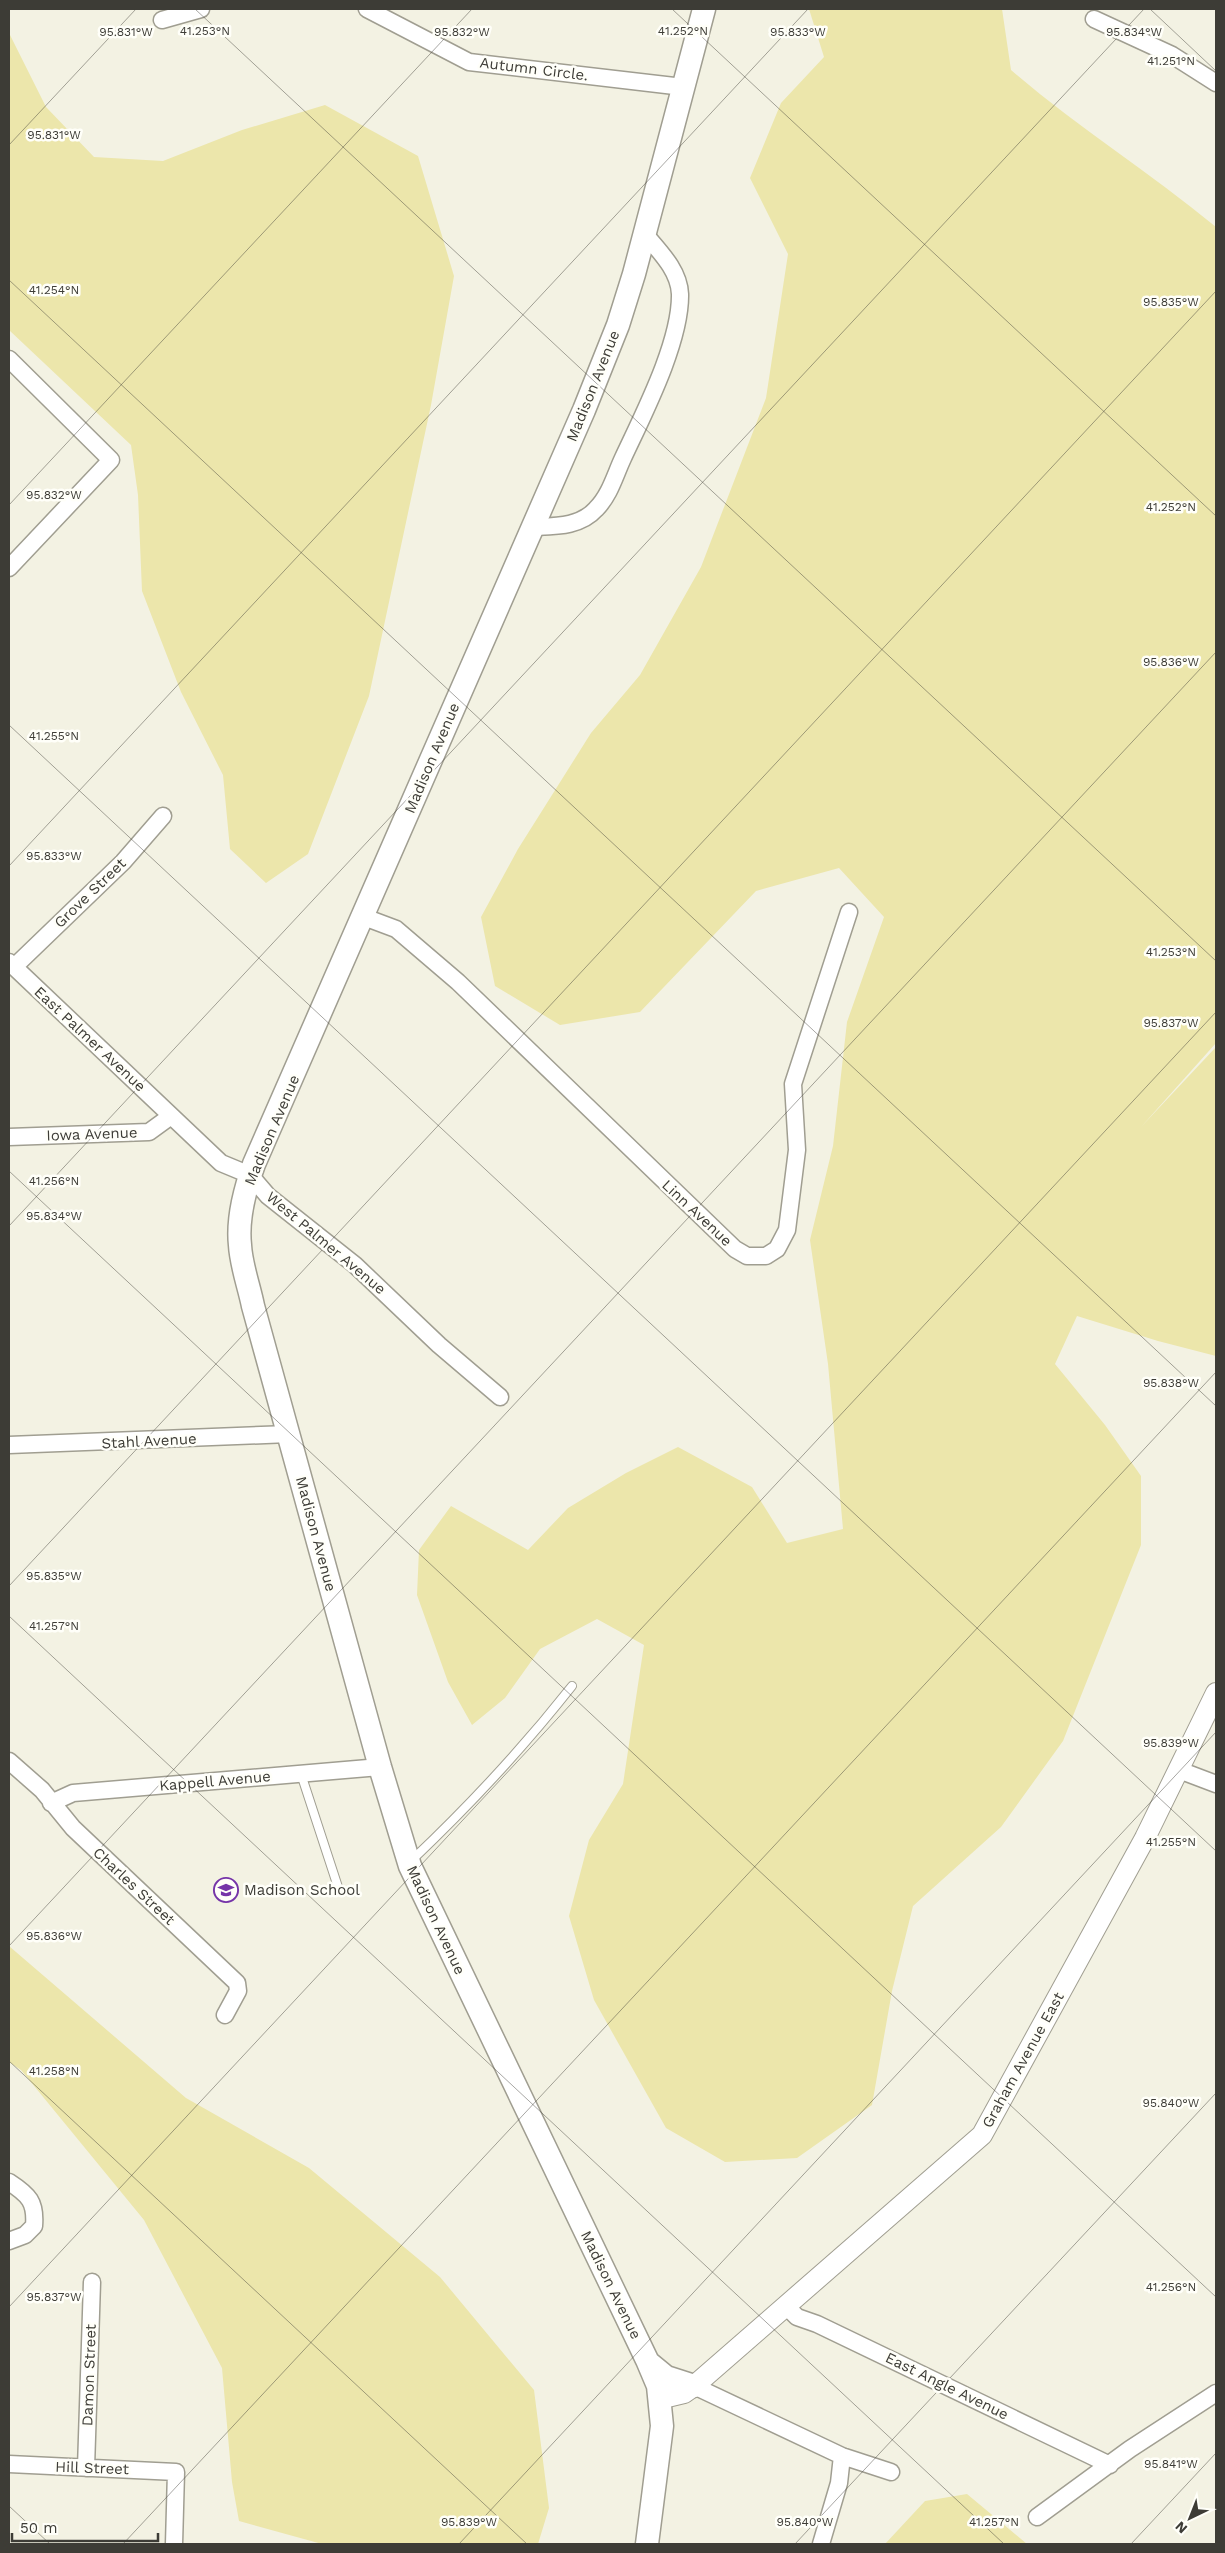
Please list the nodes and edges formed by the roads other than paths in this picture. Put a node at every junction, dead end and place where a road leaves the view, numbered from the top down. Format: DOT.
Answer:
graph roads {
  1 [pos="201,9"];
  2 [pos="366,9"];
  3 [pos="704,9"];
  4 [pos="162,20"];
  5 [pos="1094,20"];
  6 [pos="1216,83"];
  7 [pos="683,88"];
  8 [pos="644,233"];
  9 [pos="9,359"];
  10 [pos="533,527"];
  11 [pos="9,568"];
  12 [pos="163,816"];
  13 [pos="849,912"];
  14 [pos="364,917"];
  15 [pos="11,964"];
  16 [pos="171,1116"];
  17 [pos="9,1137"];
  18 [pos="250,1175"];
  19 [pos="500,1397"];
  20 [pos="289,1434"];
  21 [pos="9,1445"];
  22 [pos="572,1686"];
  23 [pos="1216,1693"];
  24 [pos="9,1761"];
  25 [pos="380,1767"];
  26 [pos="1179,1770"];
  27 [pos="301,1774"];
  28 [pos="1216,1784"];
  29 [pos="52,1803"];
  30 [pos="409,1863"];
  31 [pos="338,1890"];
  32 [pos="225,2015"];
  33 [pos="9,2182"];
  34 [pos="9,2240"];
  35 [pos="92,2282"];
  36 [pos="787,2307"];
  37 [pos="649,2363"];
  38 [pos="694,2386"];
  39 [pos="1216,2392"];
  40 [pos="659,2399"];
  41 [pos="842,2456"];
  42 [pos="9,2464"];
  43 [pos="1110,2465"];
  44 [pos="86,2468"];
  45 [pos="892,2472"];
  46 [pos="1037,2517"];
  47 [pos="174,2544"];
  48 [pos="647,2544"];
  49 [pos="821,2544"];
  1 -- 4 [label="street"];
  2 -- 7 [label="street, Autumn Circle."];
  3 -- 7 [label="main road, Madison Avenue"];
  5 -- 6 [label="street"];
  7 -- 8 [label="main road, Madison Avenue"];
  8 -- 10 [label="main road, Madison Avenue"];
  8 -- 10 [label="street"];
  9 -- 11 [label="street"];
  10 -- 14 [label="main road, Madison Avenue"];
  12 -- 15 [label="street, Grove Street"];
  13 -- 14 [label="street, Linn Avenue"];
  14 -- 18 [label="main road, Madison Avenue"];
  15 -- 16 [label="street, East Palmer Avenue"];
  16 -- 17 [label="street, Iowa Avenue"];
  16 -- 18 [label="street, West Palmer Avenue"];
  18 -- 19 [label="street, West Palmer Avenue"];
  18 -- 20 [label="main road, Madison Avenue"];
  20 -- 21 [label="street, Stahl Avenue"];
  20 -- 25 [label="main road, Madison Avenue"];
  22 -- 30 [label="lane"];
  23 -- 26 [label="street, Graham Avenue East"];
  24 -- 29 [label="street, Charles Street"];
  25 -- 27 [label="street, Kappell Avenue"];
  25 -- 30 [label="main road, Madison Avenue"];
  26 -- 28 [label="street"];
  26 -- 36 [label="street, Graham Avenue East"];
  27 -- 29 [label="street, Kappell Avenue"];
  27 -- 31 [label="lane"];
  29 -- 32 [label="street, Charles Street"];
  30 -- 37 [label="main road, Madison Avenue"];
  33 -- 34 [label="street"];
  35 -- 44 [label="street, Damon Street"];
  36 -- 38 [label="street, Graham Avenue East"];
  36 -- 43 [label="street, East Angle Avenue"];
  37 -- 38 [label="main road"];
  37 -- 40 [label="main road, Madison Avenue"];
  38 -- 40 [label="street, Graham Avenue East"];
  38 -- 41 [label="street"];
  39 -- 43 [label="street"];
  40 -- 48 [label="main road, Madison Avenue"];
  41 -- 45 [label="street"];
  41 -- 49 [label="street"];
  42 -- 44 [label="street, Hill Street"];
  43 -- 46 [label="street"];
  44 -- 47 [label="street, Hill Street"];
}
